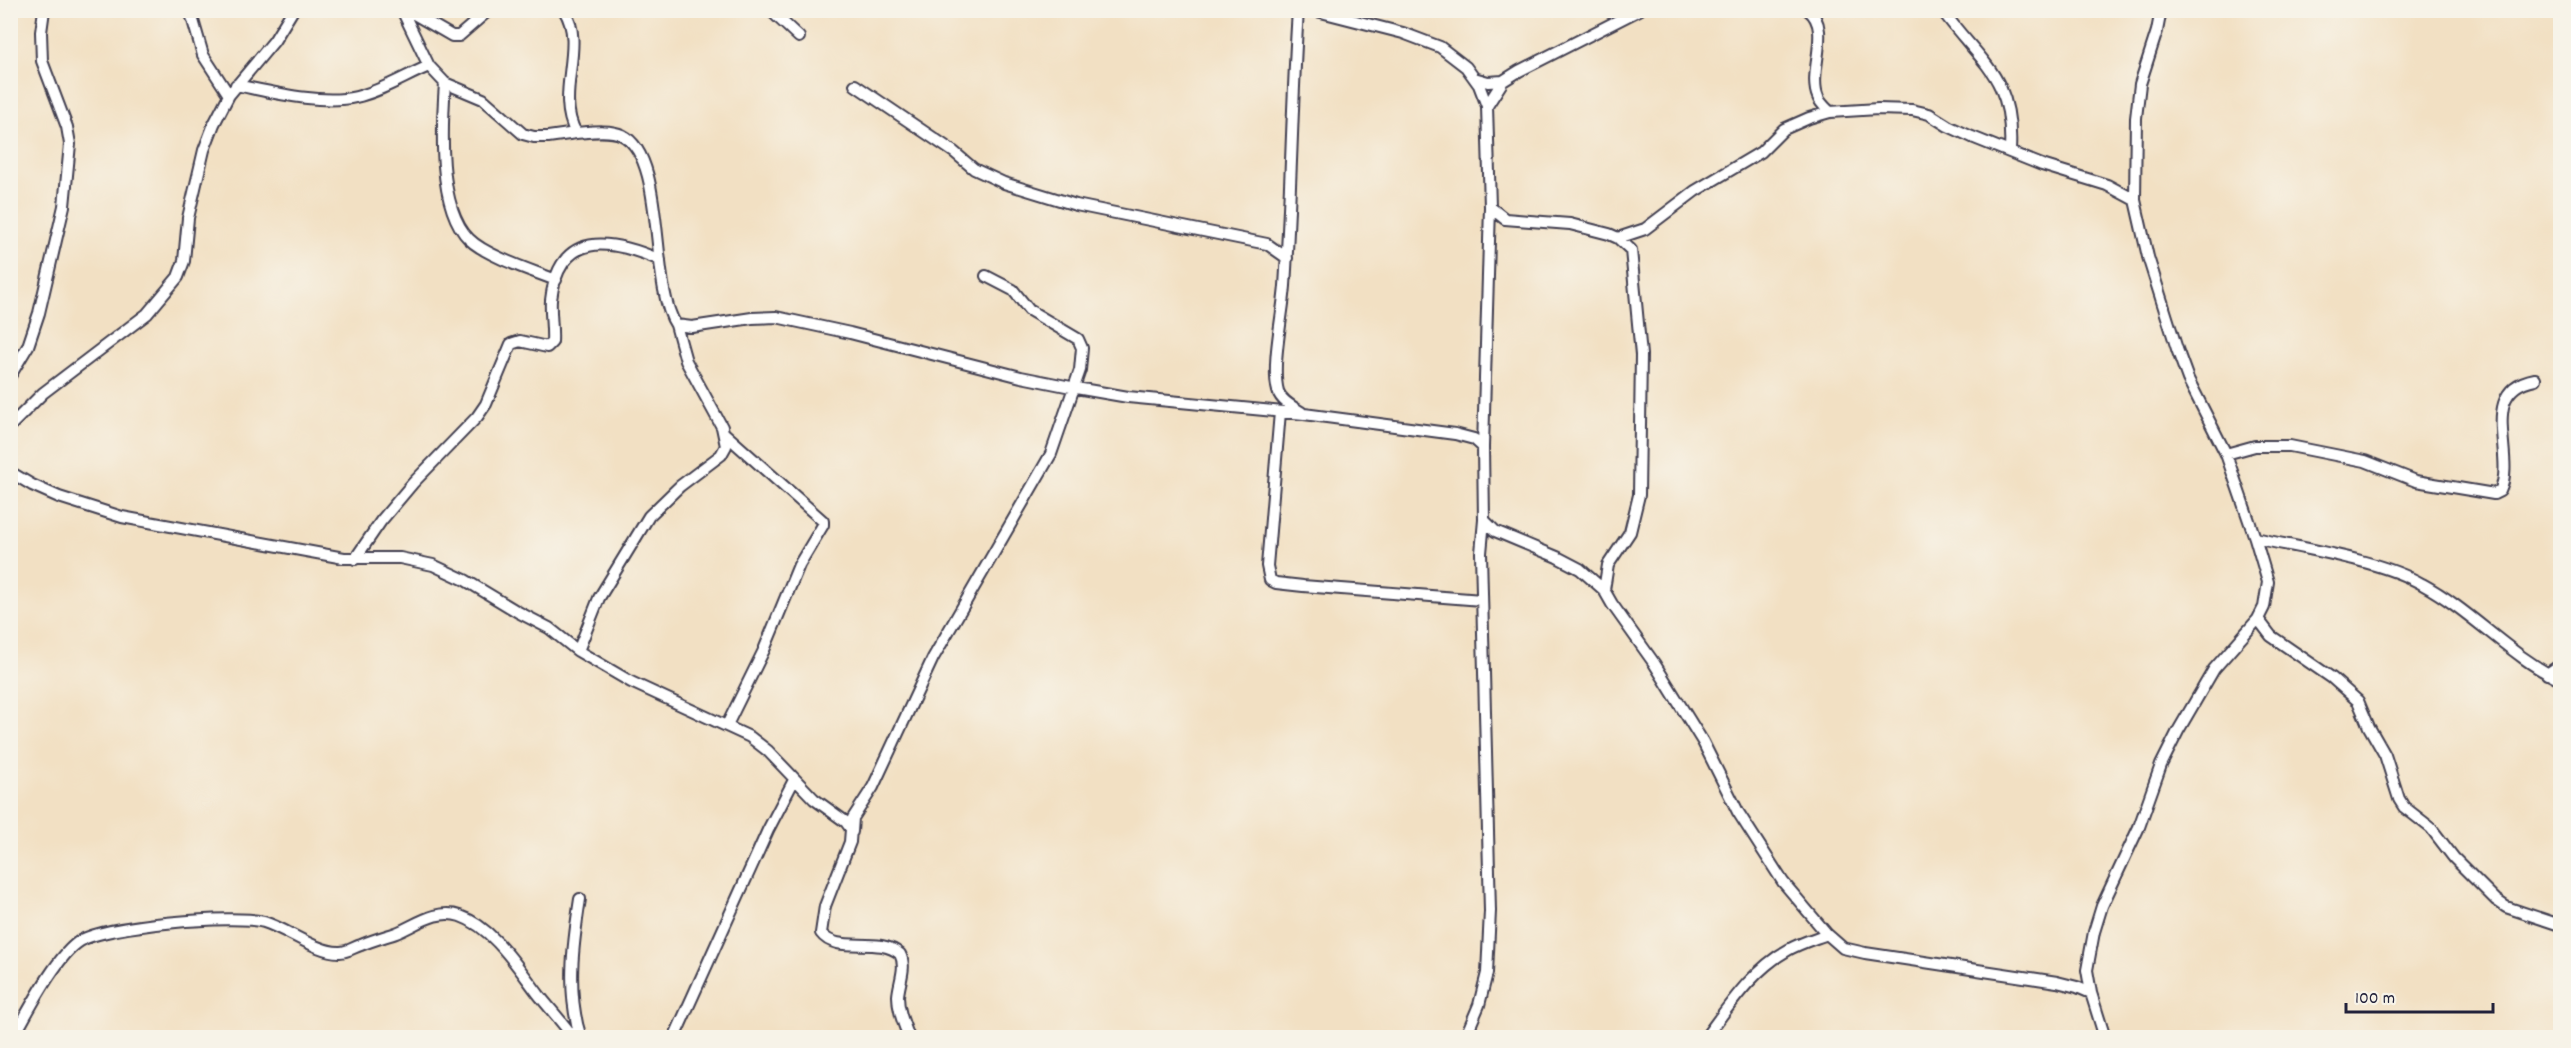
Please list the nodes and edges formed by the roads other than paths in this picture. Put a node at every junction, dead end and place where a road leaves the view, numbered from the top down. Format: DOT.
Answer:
graph roads {
  1 [pos="44,10"];
  2 [pos="190,10"];
  3 [pos="293,10"];
  4 [pos="402,10"];
  5 [pos="407,10"];
  6 [pos="489,10"];
  7 [pos="564,10"];
  8 [pos="770,10"];
  9 [pos="1298,10"];
  10 [pos="1313,10"];
  11 [pos="1639,10"];
  12 [pos="1808,10"];
  13 [pos="1823,10"];
  14 [pos="1942,10"];
  15 [pos="2161,10"];
  16 [pos="1818,24"];
  17 [pos="799,38"];
  18 [pos="429,66"];
  19 [pos="1474,78"];
  20 [pos="1503,81"];
  21 [pos="445,83"];
  22 [pos="236,85"];
  23 [pos="855,85"];
  24 [pos="229,95"];
  25 [pos="1487,105"];
  26 [pos="1830,112"];
  27 [pos="576,133"];
  28 [pos="2010,151"];
  29 [pos="2135,200"];
  30 [pos="1490,207"];
  31 [pos="1645,229"];
  32 [pos="1288,236"];
  33 [pos="1618,238"];
  34 [pos="1274,247"];
  35 [pos="1631,250"];
  36 [pos="1287,258"];
  37 [pos="660,260"];
  38 [pos="986,276"];
  39 [pos="556,280"];
  40 [pos="676,325"];
  41 [pos="10,376"];
  42 [pos="2535,379"];
  43 [pos="1076,388"];
  44 [pos="1278,393"];
  45 [pos="1274,412"];
  46 [pos="1304,414"];
  47 [pos="10,426"];
  48 [pos="725,434"];
  49 [pos="1483,447"];
  50 [pos="2226,454"];
  51 [pos="10,472"];
  52 [pos="1484,520"];
  53 [pos="2256,538"];
  54 [pos="355,559"];
  55 [pos="1604,590"];
  56 [pos="1482,600"];
  57 [pos="2258,619"];
  58 [pos="578,651"];
  59 [pos="2560,665"];
  60 [pos="2547,674"];
  61 [pos="2560,680"];
  62 [pos="727,725"];
  63 [pos="794,780"];
  64 [pos="851,835"];
  65 [pos="580,899"];
  66 [pos="2560,925"];
  67 [pos="1827,934"];
  68 [pos="2091,993"];
  69 [pos="13,1038"];
  70 [pos="574,1038"];
  71 [pos="581,1038"];
  72 [pos="674,1038"];
  73 [pos="909,1038"];
  74 [pos="1465,1038"];
  75 [pos="1705,1038"];
  76 [pos="2105,1038"];
  1 -- 41 [label="street"];
  2 -- 24 [label="street"];
  3 -- 22 [label="street"];
  4 -- 18 [label="street"];
  5 -- 6 [label="street"];
  7 -- 27 [label="street"];
  8 -- 17 [label="street"];
  9 -- 32 [label="street"];
  10 -- 19 [label="street"];
  11 -- 20 [label="street"];
  12 -- 16 [label="street"];
  13 -- 16 [label="street"];
  14 -- 28 [label="street"];
  15 -- 29 [label="street"];
  16 -- 26 [label="street"];
  18 -- 21 [label="street"];
  18 -- 22 [label="street"];
  19 -- 20 [label="street"];
  19 -- 25 [label="street"];
  20 -- 25 [label="street"];
  21 -- 27 [label="street"];
  21 -- 39 [label="street"];
  22 -- 24 [label="street"];
  23 -- 34 [label="street"];
  24 -- 47 [label="street"];
  25 -- 30 [label="street"];
  26 -- 28 [label="street"];
  26 -- 31 [label="street"];
  27 -- 37 [label="street"];
  28 -- 29 [label="street"];
  29 -- 50 [label="street"];
  30 -- 33 [label="street"];
  30 -- 49 [label="street"];
  31 -- 33 [label="street"];
  31 -- 35 [label="street"];
  32 -- 34 [label="street"];
  32 -- 36 [label="street"];
  33 -- 35 [label="street"];
  34 -- 36 [label="street"];
  35 -- 55 [label="street"];
  36 -- 44 [label="street"];
  37 -- 39 [label="street"];
  37 -- 40 [label="street"];
  38 -- 43 [label="street"];
  39 -- 54 [label="street"];
  40 -- 43 [label="street"];
  40 -- 48 [label="street"];
  42 -- 50 [label="street"];
  43 -- 45 [label="street"];
  43 -- 64 [label="street"];
  44 -- 45 [label="street"];
  44 -- 46 [label="street"];
  45 -- 46 [label="street"];
  45 -- 56 [label="street"];
  46 -- 49 [label="street"];
  48 -- 58 [label="street"];
  48 -- 62 [label="street"];
  49 -- 52 [label="street"];
  50 -- 53 [label="street"];
  51 -- 54 [label="street"];
  52 -- 55 [label="street"];
  52 -- 56 [label="street"];
  53 -- 57 [label="street"];
  53 -- 60 [label="street"];
  54 -- 58 [label="street"];
  55 -- 67 [label="street"];
  56 -- 74 [label="street"];
  57 -- 66 [label="street"];
  57 -- 68 [label="street"];
  58 -- 62 [label="street"];
  59 -- 60 [label="street"];
  60 -- 61 [label="street"];
  62 -- 63 [label="street"];
  63 -- 64 [label="street"];
  63 -- 72 [label="street"];
  64 -- 73 [label="street"];
  65 -- 71 [label="street"];
  67 -- 68 [label="street"];
  67 -- 75 [label="street"];
  68 -- 76 [label="street"];
  69 -- 70 [label="street"];
}
